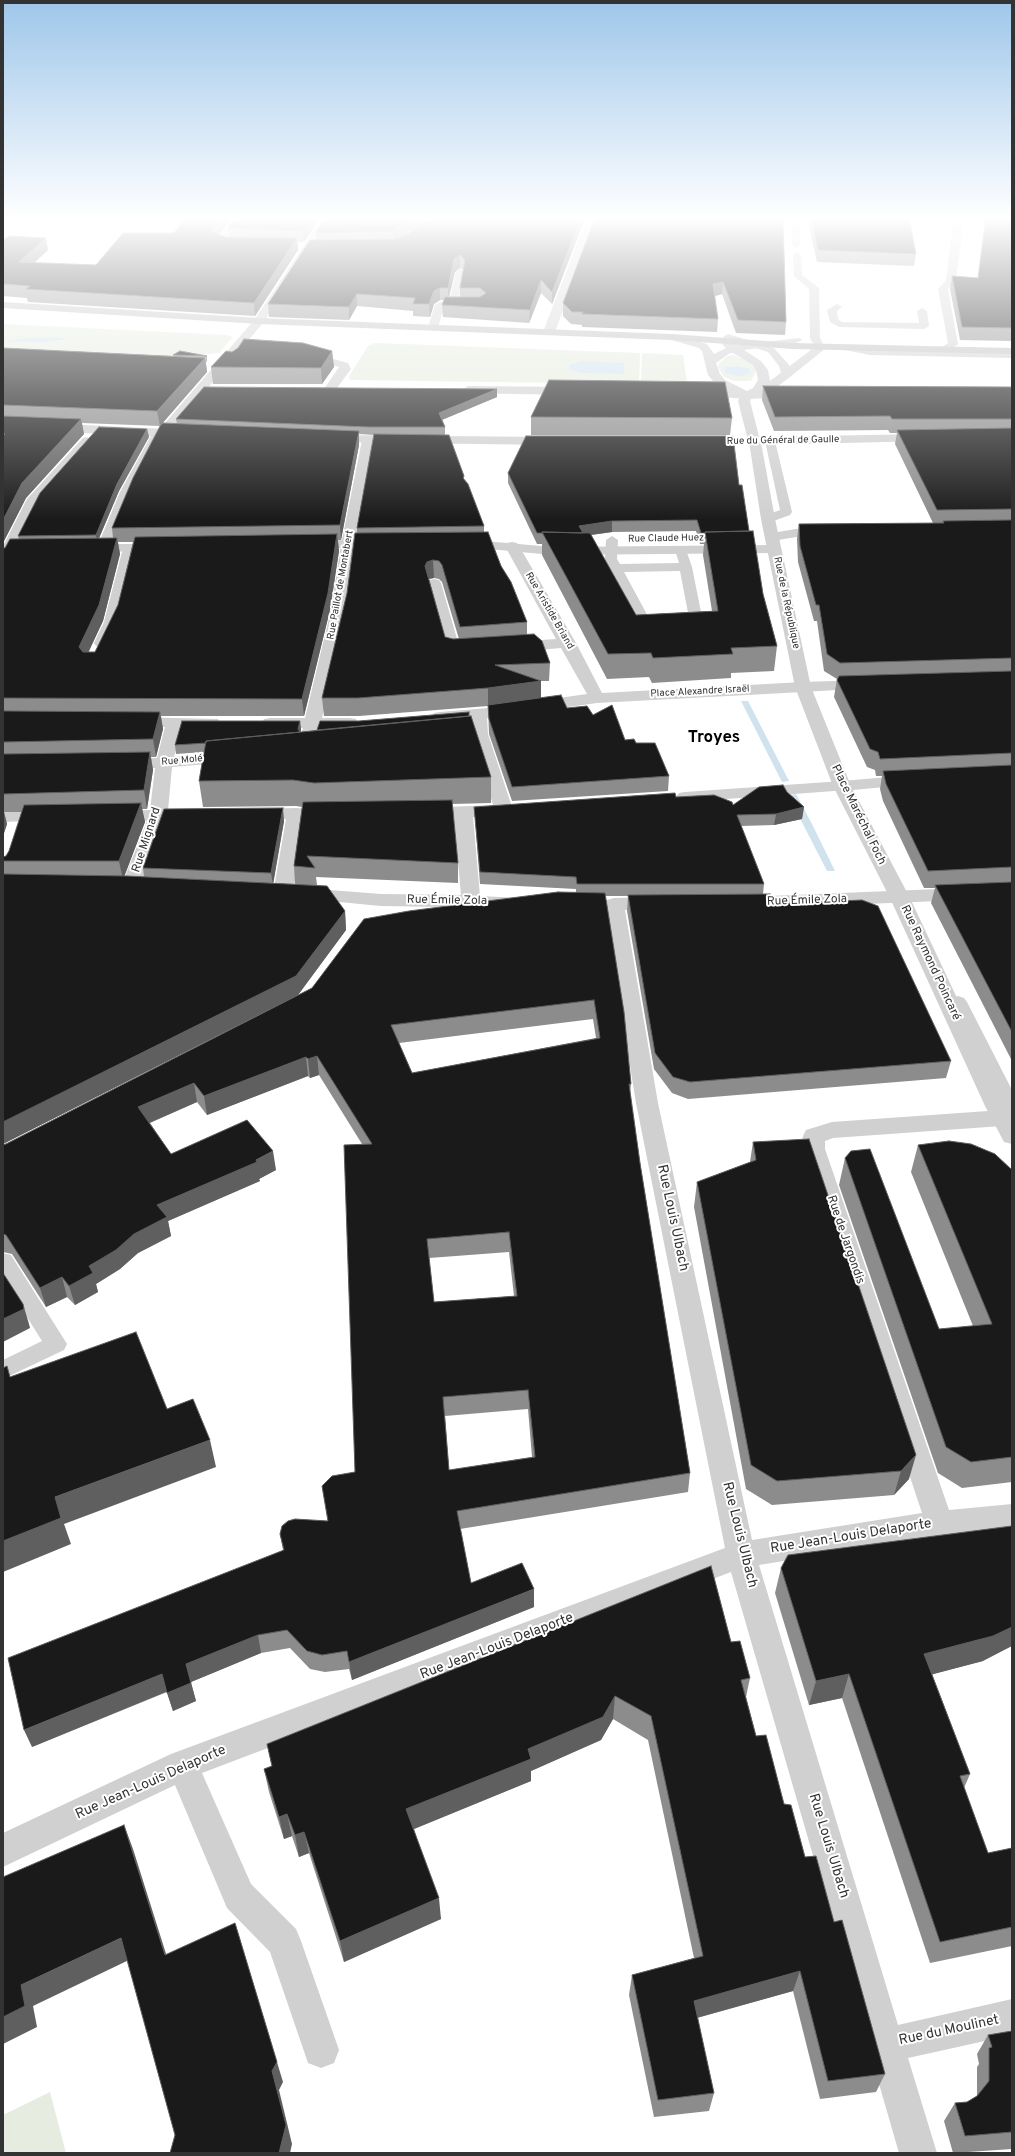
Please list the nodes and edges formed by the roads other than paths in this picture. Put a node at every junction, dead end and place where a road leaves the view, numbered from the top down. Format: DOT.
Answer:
graph roads {
  1 [pos="218,319"];
  2 [pos="436,319"];
  3 [pos="554,319"];
  4 [pos="816,319"];
  5 [pos="833,319"];
  6 [pos="923,319"];
  7 [pos="947,319"];
  8 [pos="259,321"];
  9 [pos="434,327"];
  10 [pos="549,332"];
  11 [pos="706,336"];
  12 [pos="672,337"];
  13 [pos="725,339"];
  14 [pos="796,340"];
  15 [pos="817,342"];
  16 [pos="756,344"];
  17 [pos="1012,346"];
  18 [pos="949,347"];
  19 [pos="737,348"];
  20 [pos="848,348"];
  21 [pos="236,349"];
  22 [pos="248,350"];
  23 [pos="1012,351"];
  24 [pos="292,353"];
  25 [pos="1012,356"];
  26 [pos="711,361"];
  27 [pos="205,367"];
  28 [pos="219,368"];
  29 [pos="786,375"];
  30 [pos="759,388"];
  31 [pos="201,389"];
  32 [pos="216,389"];
  33 [pos="315,389"];
  34 [pos="330,389"];
  35 [pos="345,389"];
  36 [pos="459,390"];
  37 [pos="585,391"];
  38 [pos="685,392"];
  39 [pos="803,393"];
  40 [pos="747,394"];
  41 [pos="3,426"];
  42 [pos="96,430"];
  43 [pos="161,433"];
  44 [pos="198,435"];
  45 [pos="935,437"];
  46 [pos="316,439"];
  47 [pos="368,440"];
  48 [pos="557,441"];
  49 [pos="770,441"];
  50 [pos="748,442"];
  51 [pos="768,519"];
  52 [pos="833,532"];
  53 [pos="449,543"];
  54 [pos="773,543"];
  55 [pos="394,544"];
  56 [pos="348,545"];
  57 [pos="612,545"];
  58 [pos="293,546"];
  59 [pos="512,546"];
  60 [pos="177,547"];
  61 [pos="103,548"];
  62 [pos="130,548"];
  63 [pos="80,549"];
  64 [pos="25,550"];
  65 [pos="681,550"];
  66 [pos="4,553"];
  67 [pos="686,567"];
  68 [pos="614,568"];
  69 [pos="434,583"];
  70 [pos="568,643"];
  71 [pos="95,658"];
  72 [pos="877,685"];
  73 [pos="803,687"];
  74 [pos="597,698"];
  75 [pos="478,714"];
  76 [pos="422,718"];
  77 [pos="115,722"];
  78 [pos="175,722"];
  79 [pos="367,722"];
  80 [pos="228,723"];
  81 [pos="251,723"];
  82 [pos="312,724"];
  83 [pos="313,751"];
  84 [pos="246,756"];
  85 [pos="164,763"];
  86 [pos="110,764"];
  87 [pos="924,780"];
  88 [pos="842,786"];
  89 [pos="668,798"];
  90 [pos="463,812"];
  91 [pos="296,813"];
  92 [pos="208,814"];
  93 [pos="240,814"];
  94 [pos="409,814"];
  95 [pos="158,815"];
  96 [pos="67,816"];
  97 [pos="99,816"];
  98 [pos="347,816"];
  99 [pos="12,817"];
  100 [pos="14,835"];
  101 [pos="131,888"];
  102 [pos="1012,892"];
  103 [pos="900,898"];
  104 [pos="381,900"];
  105 [pos="471,901"];
  106 [pos="534,902"];
  107 [pos="675,903"];
  108 [pos="728,903"];
  109 [pos="367,916"];
  110 [pos="1009,1121"];
  111 [pos="3,1261"];
  112 [pos="3,1370"];
  113 [pos="1012,1516"];
  114 [pos="939,1523"];
  115 [pos="741,1555"];
  116 [pos="182,1766"];
  117 [pos="3,1850"];
  118 [pos="1012,2017"];
  119 [pos="887,2045"];
  120 [pos="321,2050"];
  121 [pos="918,2153"];
  1 -- 8 [label="main road"];
  2 -- 9 [label="lane"];
  3 -- 10 [label="street"];
  4 -- 15 [label="lane"];
  5 -- 6 [label="lane"];
  7 -- 18 [label="lane"];
  8 -- 9 [label="main road"];
  8 -- 21 [label="street"];
  9 -- 10 [label="main road"];
  10 -- 12 [label="main road"];
  11 -- 12 [label="main road"];
  11 -- 13 [label="street"];
  12 -- 13 [label="main road"];
  12 -- 26 [label="street"];
  13 -- 14 [label="main road"];
  13 -- 16 [label="main road"];
  13 -- 19 [label="street"];
  14 -- 15 [label="main road"];
  14 -- 16 [label="street"];
  15 -- 16 [label="main road"];
  15 -- 18 [label="main road"];
  15 -- 20 [label="main road"];
  15 -- 29 [label="street"];
  16 -- 19 [label="street"];
  16 -- 29 [label="lane"];
  17 -- 18 [label="main road"];
  18 -- 20 [label="main road"];
  18 -- 23 [label="main road"];
  19 -- 26 [label="street"];
  19 -- 30 [label="street"];
  20 -- 25 [label="lane"];
  21 -- 22 [label="street"];
  21 -- 28 [label="street"];
  24 -- 34 [label="street"];
  26 -- 40 [label="street"];
  27 -- 28 [label="street"];
  28 -- 31 [label="street"];
  29 -- 30 [label="street"];
  30 -- 40 [label="street"];
  31 -- 32 [label="street"];
  31 -- 43 [label="street"];
  33 -- 34 [label="street"];
  34 -- 35 [label="street"];
  36 -- 37 [label="street"];
  38 -- 40 [label="street"];
  39 -- 40 [label="street"];
  40 -- 50 [label="street, Rue de la République"];
  41 -- 42 [label="street"];
  42 -- 43 [label="street"];
  42 -- 66 [label="street"];
  43 -- 44 [label="street"];
  43 -- 61 [label="street"];
  45 -- 49 [label="street, Rue du Général de Gaulle"];
  46 -- 47 [label="street"];
  47 -- 48 [label="street"];
  47 -- 56 [label="street, Rue Paillot de Montabert"];
  49 -- 50 [label="street, Rue du Général de Gaulle"];
  49 -- 51 [label="lane"];
  50 -- 51 [label="street, Rue de la République"];
  51 -- 54 [label="street, Rue de la République"];
  52 -- 54 [label="lane, Rue Claude Huez"];
  53 -- 59 [label="street, Rue Claude Huez"];
  54 -- 57 [label="street, Rue Claude Huez"];
  54 -- 65 [label="street, Rue Claude Huez"];
  54 -- 73 [label="street, Rue de la République"];
  55 -- 56 [label="street"];
  56 -- 58 [label="street"];
  56 -- 82 [label="street, Rue Paillot de Montabert"];
  57 -- 59 [label="street, Rue Claude Huez"];
  57 -- 65 [label="street, Rue Claude Huez"];
  57 -- 68 [label="lane"];
  59 -- 70 [label="street, Rue Aristide Briand"];
  60 -- 62 [label="street"];
  61 -- 62 [label="street"];
  61 -- 63 [label="street"];
  62 -- 71 [label="street"];
  64 -- 66 [label="street"];
  65 -- 67 [label="lane"];
  67 -- 68 [label="lane"];
  67 -- 68 [label="lane"];
  69 -- 70 [label="street"];
  70 -- 74 [label="street, Rue Aristide Briand"];
  72 -- 73 [label="street, Place Alexandre Israël"];
  73 -- 74 [label="street, Place Alexandre Israël"];
  73 -- 88 [label="street, Place Maréchal Foch"];
  74 -- 75 [label="street, Place Alexandre Israël"];
  75 -- 76 [label="street, Place Alexandre Israël"];
  75 -- 90 [label="street"];
  77 -- 78 [label="street"];
  78 -- 80 [label="street"];
  78 -- 85 [label="street, Rue Mignard"];
  79 -- 82 [label="street"];
  81 -- 82 [label="street"];
  82 -- 83 [label="street, Rue Paillot de Montabert"];
  84 -- 85 [label="street, Rue Molé"];
  85 -- 86 [label="street, Rue Molé"];
  85 -- 95 [label="street, Rue Mignard"];
  87 -- 88 [label="street"];
  88 -- 89 [label="street"];
  88 -- 103 [label="street, Place Maréchal Foch"];
  90 -- 94 [label="street"];
  90 -- 105 [label="street"];
  91 -- 93 [label="street"];
  91 -- 98 [label="street"];
  91 -- 104 [label="street, Rue Émile Zola"];
  92 -- 95 [label="street"];
  95 -- 97 [label="street"];
  95 -- 101 [label="street, Rue Mignard"];
  96 -- 99 [label="street"];
  99 -- 100 [label="street"];
  102 -- 103 [label="street, Rue Émile Zola"];
  103 -- 108 [label="street, Rue Émile Zola"];
  103 -- 110 [label="street, Rue Raymond Poincaré"];
  104 -- 105 [label="street, Rue Émile Zola"];
  104 -- 109 [label="street"];
  105 -- 106 [label="street, Rue Émile Zola"];
  107 -- 115 [label="street, Rue Louis Ulbach"];
  110 -- 114 [label="street, Rue de Jargondis"];
  111 -- 112 [label="lane"];
  113 -- 114 [label="street, Rue Jean-Louis Delaporte"];
  114 -- 115 [label="street, Rue Jean-Louis Delaporte"];
  115 -- 116 [label="street, Rue Jean-Louis Delaporte"];
  115 -- 119 [label="street, Rue Louis Ulbach"];
  116 -- 117 [label="street, Rue Jean-Louis Delaporte"];
  116 -- 120 [label="street"];
  118 -- 119 [label="street, Rue du Moulinet"];
  119 -- 121 [label="street, Rue Louis Ulbach"];
}
